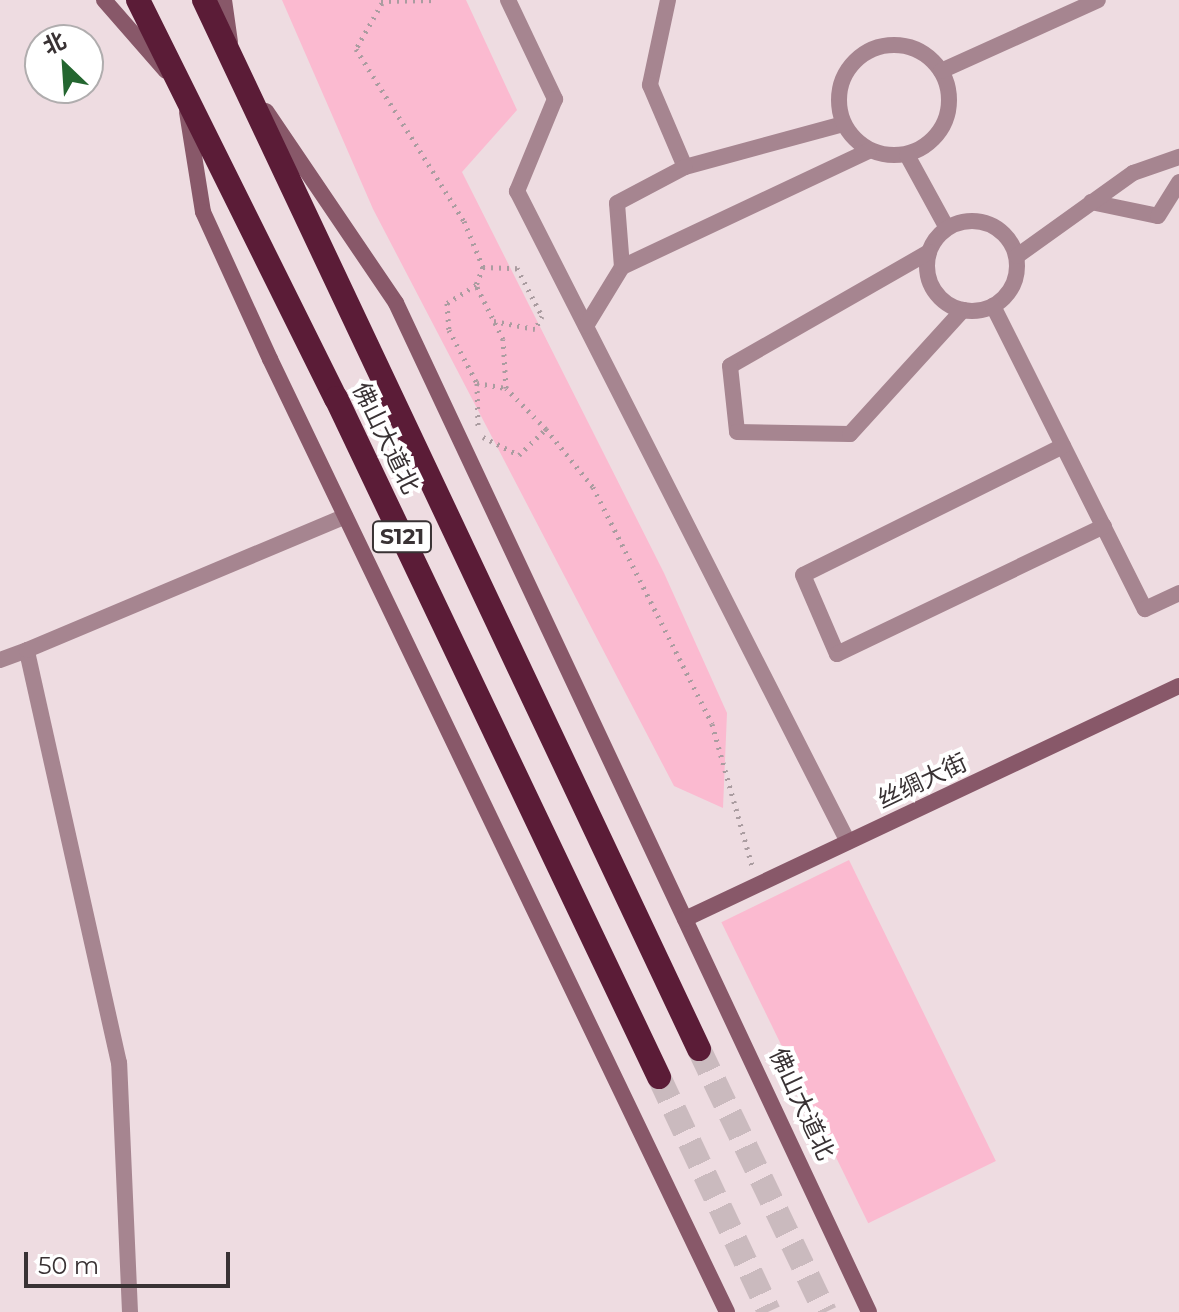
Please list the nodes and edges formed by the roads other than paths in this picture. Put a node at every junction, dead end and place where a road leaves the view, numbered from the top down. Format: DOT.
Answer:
graph roads {
  1 [pos="104,0"];
  2 [pos="138,0"];
  3 [pos="204,0"];
  4 [pos="224,0"];
  5 [pos="508,0"];
  6 [pos="668,0"];
  7 [pos="1095,1"];
  8 [pos="234,63"];
  9 [pos="941,71"];
  10 [pos="184,93"];
  11 [pos="843,124"];
  12 [pos="869,151"];
  13 [pos="907,155"];
  14 [pos="1179,157"];
  15 [pos="685,167"];
  16 [pos="1179,182"];
  17 [pos="1091,202"];
  18 [pos="947,228"];
  19 [pos="929,252"];
  20 [pos="1017,256"];
  21 [pos="622,267"];
  22 [pos="993,306"];
  23 [pos="963,310"];
  24 [pos="586,326"];
  25 [pos="1063,446"];
  26 [pos="345,516"];
  27 [pos="1104,526"];
  28 [pos="1179,593"];
  29 [pos="27,650"];
  30 [pos="0,660"];
  31 [pos="1179,686"];
  32 [pos="848,842"];
  33 [pos="685,919"];
  34 [pos="699,1049"];
  35 [pos="659,1077"];
  36 [pos="130,1312"];
  37 [pos="727,1312"];
  38 [pos="869,1312"];
  1 -- 10 [label="main road"];
  2 -- 10 [label="highway, 佛山大道北 / S121"];
  3 -- 8 [label="highway, 佛山大道北 / S121"];
  4 -- 8 [label="main road"];
  5 -- 24 [label="street"];
  6 -- 15 [label="street"];
  7 -- 9 [label="street"];
  8 -- 33 [label="main road, 佛山大道北"];
  8 -- 34 [label="highway, 佛山大道北 / S121"];
  9 -- 11 [label="street"];
  9 -- 13 [label="street"];
  10 -- 26 [label="main road"];
  10 -- 35 [label="highway, 佛山大道北 / S121"];
  11 -- 12 [label="street"];
  11 -- 15 [label="street"];
  12 -- 13 [label="street"];
  12 -- 21 [label="street"];
  13 -- 18 [label="street"];
  14 -- 17 [label="street"];
  15 -- 21 [label="street"];
  16 -- 17 [label="street"];
  17 -- 20 [label="street"];
  18 -- 19 [label="street"];
  18 -- 20 [label="street"];
  19 -- 23 [label="street"];
  19 -- 23 [label="street"];
  20 -- 22 [label="street"];
  21 -- 24 [label="street"];
  22 -- 23 [label="street"];
  22 -- 25 [label="street"];
  24 -- 32 [label="street"];
  25 -- 27 [label="street"];
  25 -- 27 [label="street"];
  26 -- 29 [label="street"];
  26 -- 37 [label="main road"];
  27 -- 28 [label="street"];
  29 -- 30 [label="street"];
  29 -- 36 [label="street"];
  31 -- 32 [label="main road, 丝绸大街"];
  32 -- 33 [label="main road, 丝绸大街"];
  33 -- 38 [label="main road, 佛山大道北"];
}
